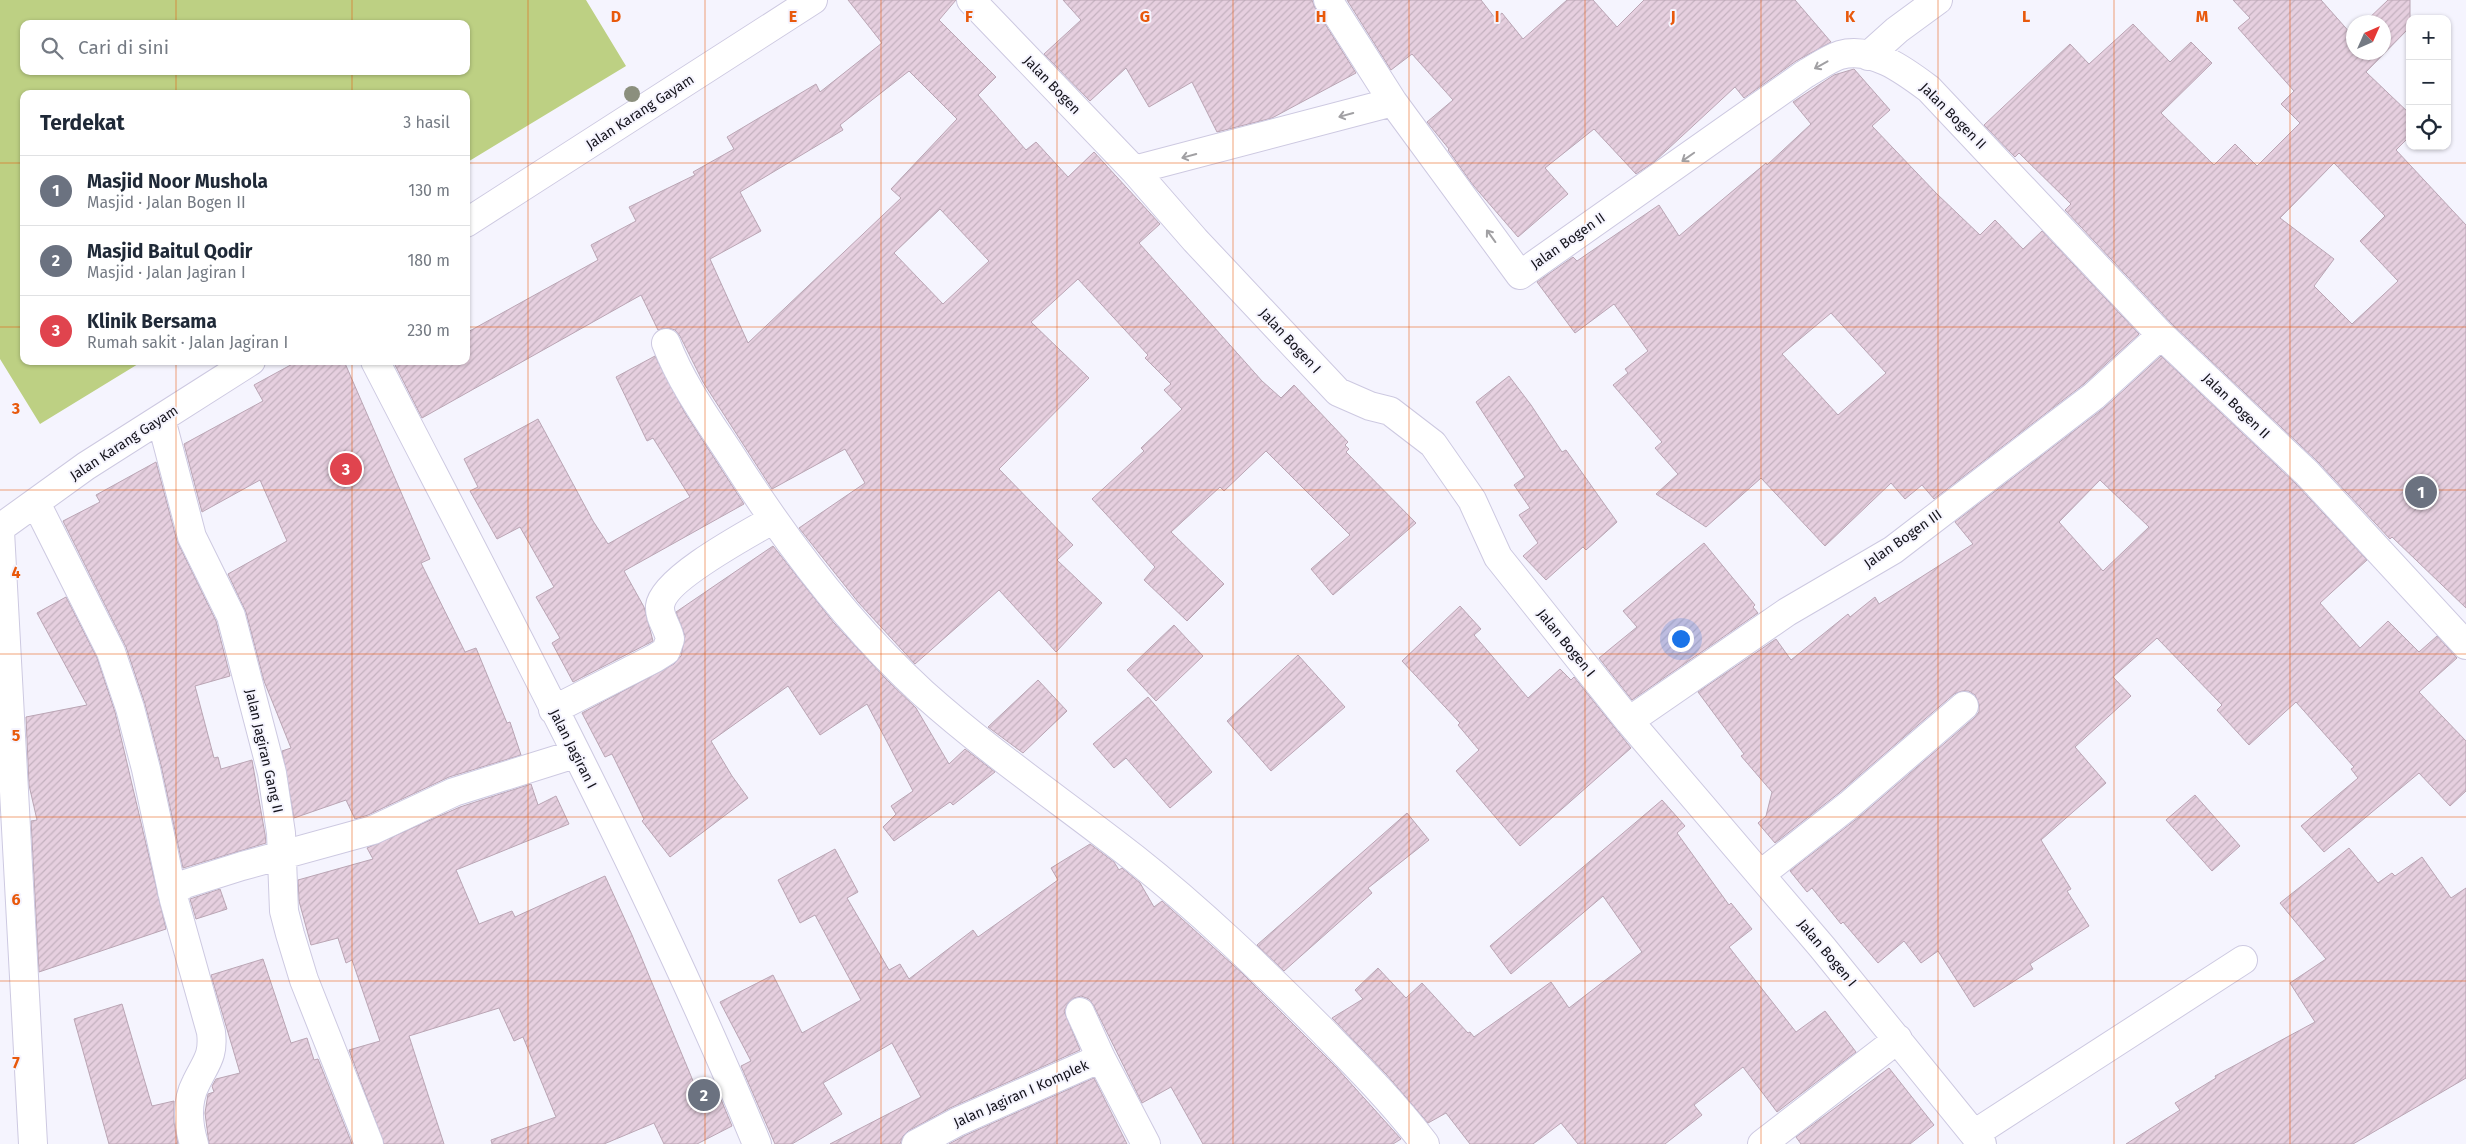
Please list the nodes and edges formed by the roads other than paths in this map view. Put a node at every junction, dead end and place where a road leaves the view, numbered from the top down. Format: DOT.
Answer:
graph roads {
  1 [pos="813,0"];
  2 [pos="971,0"];
  3 [pos="1328,0"];
  4 [pos="1938,0"];
  5 [pos="1868,56"];
  6 [pos="1393,102"];
  7 [pos="1134,170"];
  8 [pos="470,220"];
  9 [pos="2161,334"];
  10 [pos="666,343"];
  11 [pos="245,365"];
  12 [pos="377,365"];
  13 [pos="161,419"];
  14 [pos="36,503"];
  15 [pos="772,520"];
  16 [pos="0,530"];
  17 [pos="2466,645"];
  18 [pos="1964,706"];
  19 [pos="553,710"];
  20 [pos="1629,721"];
  21 [pos="575,754"];
  22 [pos="282,853"];
  23 [pos="1761,874"];
  24 [pos="172,892"];
  25 [pos="2243,960"];
  26 [pos="1080,1012"];
  27 [pos="1898,1039"];
  28 [pos="1101,1058"];
  29 [pos="1978,1139"];
  30 [pos="33,1144"];
  31 [pos="194,1144"];
  32 [pos="369,1144"];
  33 [pos="756,1144"];
  34 [pos="916,1144"];
  35 [pos="1146,1144"];
  36 [pos="1425,1144"];
  37 [pos="1762,1144"];
  1 -- 8 [label="street, Jalan Karang Gayam"];
  2 -- 7 [label="street, Jalan Bogen"];
  3 -- 6 [label="street, Jalan Bogen II"];
  4 -- 5 [label="street"];
  5 -- 6 [label="street, Jalan Bogen II, one-way"];
  5 -- 9 [label="street, Jalan Bogen II"];
  6 -- 7 [label="street, one-way"];
  7 -- 20 [label="street, Jalan Bogen I"];
  9 -- 17 [label="street, Jalan Bogen II"];
  9 -- 20 [label="street, Jalan Bogen III"];
  10 -- 15 [label="street"];
  11 -- 13 [label="street, Jalan Karang Gayam"];
  12 -- 19 [label="street, Jalan Jagiran I"];
  13 -- 14 [label="street, Jalan Karang Gayam"];
  13 -- 22 [label="street, Jalan Jagiran Gang II"];
  14 -- 16 [label="street, Jalan Karang Gayam"];
  14 -- 24 [label="street"];
  15 -- 19 [label="street"];
  15 -- 36 [label="street"];
  16 -- 30 [label="street"];
  18 -- 23 [label="street"];
  19 -- 21 [label="street, Jalan Jagiran I"];
  20 -- 23 [label="street, Jalan Bogen I"];
  21 -- 22 [label="street"];
  21 -- 33 [label="street, Jalan Jagiran I"];
  22 -- 24 [label="street"];
  22 -- 32 [label="street, Jalan Jagiran Gang II"];
  23 -- 27 [label="street, Jalan Bogen I"];
  24 -- 31 [label="street"];
  25 -- 29 [label="street"];
  26 -- 28 [label="street, Jalan Jagiran I Komplek"];
  27 -- 29 [label="street, Jalan Bogen I"];
  27 -- 37 [label="street"];
  28 -- 34 [label="street, Jalan Jagiran I Komplek"];
  28 -- 35 [label="street, Jalan Jagiran I Komplek"];
}
